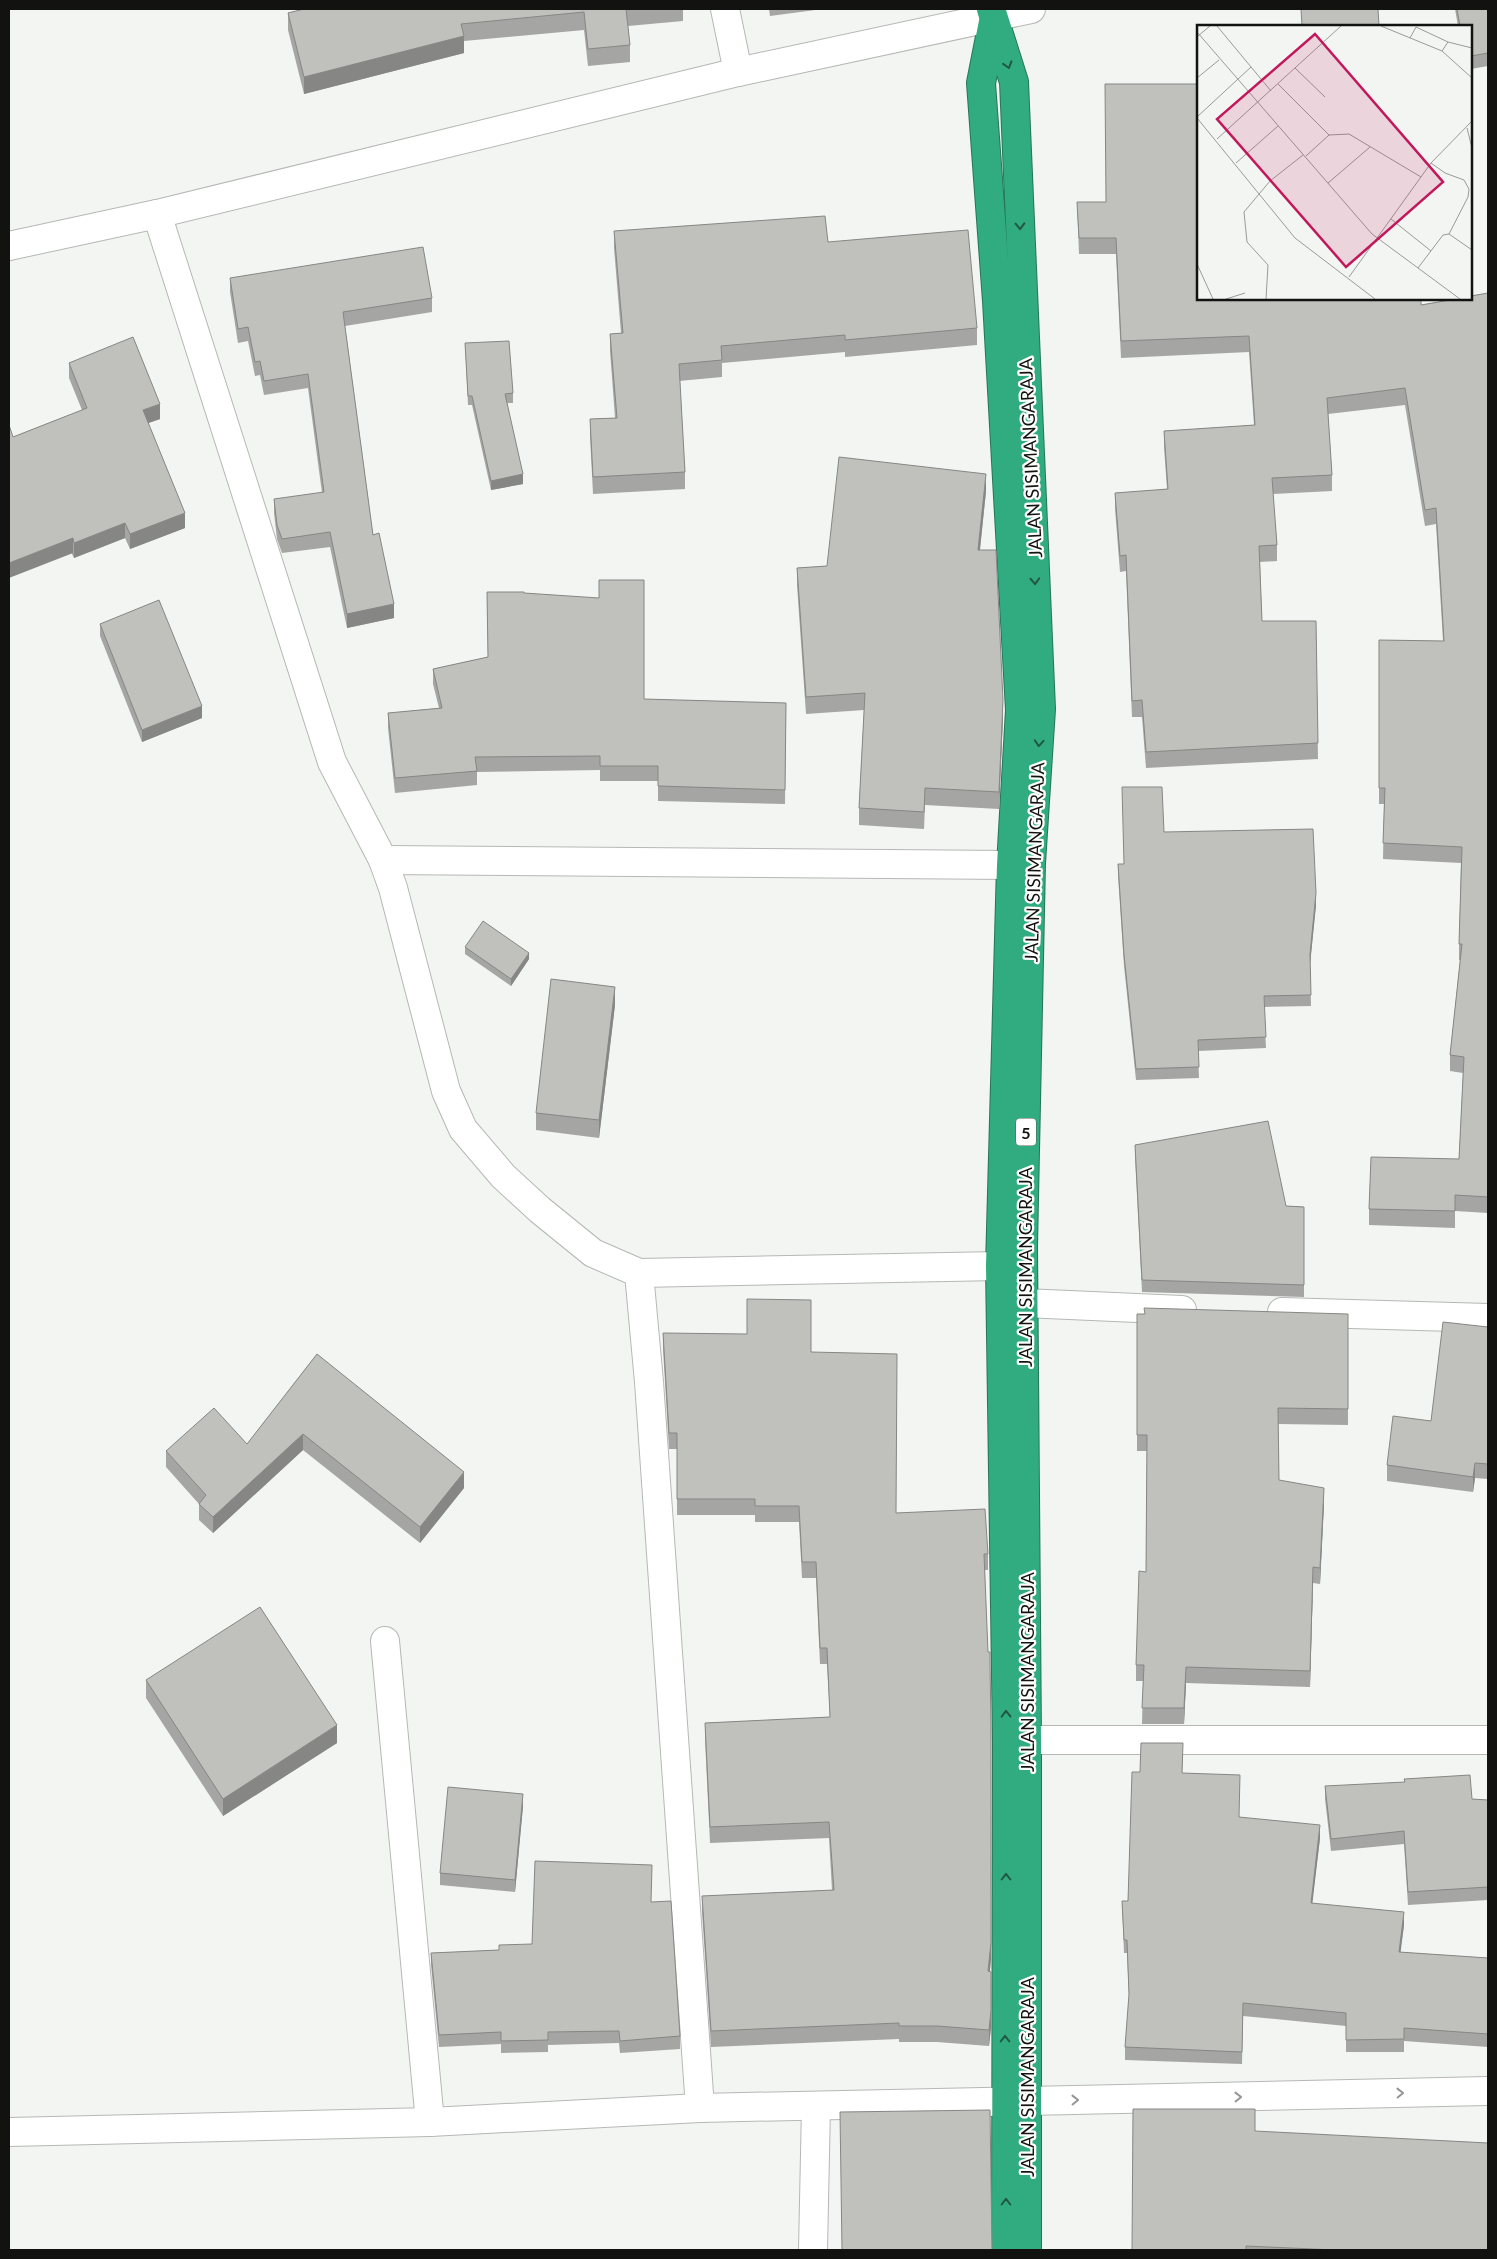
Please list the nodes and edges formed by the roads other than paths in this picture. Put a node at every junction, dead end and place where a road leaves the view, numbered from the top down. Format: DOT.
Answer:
graph roads {
  1 [pos="725,9"];
  2 [pos="1031,9"];
  3 [pos="992,14"];
  4 [pos="738,72"];
  5 [pos="158,214"];
  6 [pos="9,246"];
  7 [pos="383,860"];
  8 [pos="1010,866"];
  9 [pos="1000,1266"];
  10 [pos="638,1273"];
  11 [pos="1024,1302"];
  12 [pos="1207,1311"];
  13 [pos="1256,1312"];
  14 [pos="1488,1318"];
  15 [pos="385,1641"];
  16 [pos="1027,1740"];
  17 [pos="1488,1740"];
  18 [pos="1488,2091"];
  19 [pos="1016,2101"];
  20 [pos="816,2106"];
  21 [pos="700,2108"];
  22 [pos="430,2122"];
  23 [pos="9,2132"];
  24 [pos="813,2250"];
  25 [pos="1006,2250"];
  26 [pos="1027,2250"];
  1 -- 4 [label="street"];
  2 -- 3 [label="street"];
  3 -- 4 [label="street"];
  3 -- 8 [label="highway, JALAN SISIMANGARAJA / 5"];
  3 -- 11 [label="highway, JALAN SISIMANGARAJA / 5, one-way"];
  4 -- 5 [label="street"];
  5 -- 6 [label="street"];
  5 -- 7 [label="street"];
  7 -- 8 [label="street"];
  7 -- 10 [label="street"];
  8 -- 9 [label="highway, JALAN SISIMANGARAJA / 5"];
  9 -- 10 [label="street"];
  19 -- 9 [label="highway, JALAN SISIMANGARAJA / 5, one-way"];
  10 -- 21 [label="street"];
  11 -- 12 [label="street"];
  11 -- 16 [label="highway, JALAN SISIMANGARAJA / 5"];
  13 -- 14 [label="street"];
  15 -- 22 [label="street"];
  16 -- 17 [label="street"];
  16 -- 19 [label="highway, JALAN SISIMANGARAJA / 5"];
  19 -- 18 [label="street, one-way"];
  19 -- 20 [label="street"];
  25 -- 19 [label="highway, JALAN SISIMANGARAJA / 5, one-way"];
  19 -- 26 [label="highway, JALAN SISIMANGARAJA / 5"];
  20 -- 21 [label="street"];
  20 -- 24 [label="street"];
  21 -- 22 [label="street"];
  22 -- 23 [label="street"];
}
